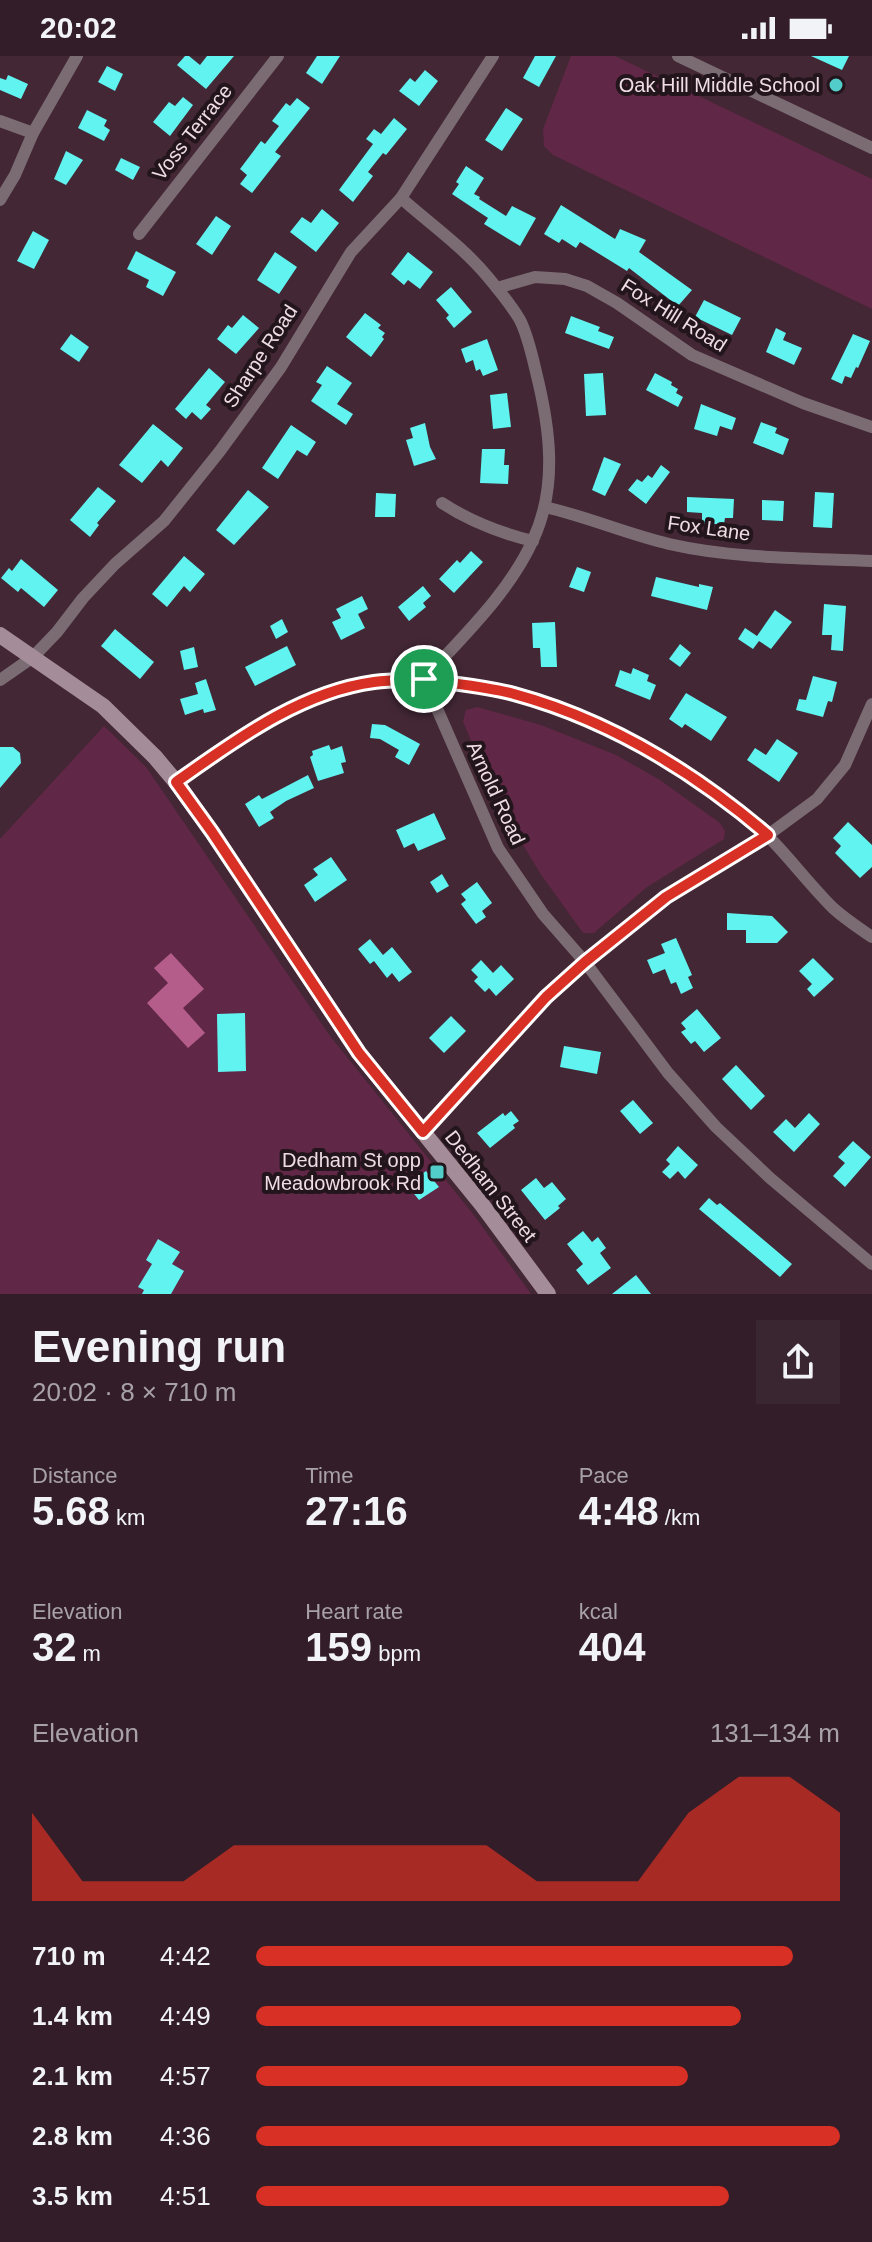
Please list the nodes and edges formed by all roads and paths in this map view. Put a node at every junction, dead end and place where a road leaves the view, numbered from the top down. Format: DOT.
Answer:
graph roads {
  1 [pos="77,56"];
  2 [pos="278,56"];
  3 [pos="493,56"];
  4 [pos="678,56"];
  5 [pos="0,121"];
  6 [pos="33,133"];
  7 [pos="872,148"];
  8 [pos="401,198"];
  9 [pos="0,200"];
  10 [pos="139,234"];
  11 [pos="497,288"];
  12 [pos="872,427"];
  13 [pos="442,503"];
  14 [pos="545,507"];
  15 [pos="533,541"];
  16 [pos="872,561"];
  17 [pos="0,635"];
  18 [pos="33,657"];
  19 [pos="424,679"];
  20 [pos="0,680"];
  21 [pos="872,704"];
  22 [pos="176,782"];
  23 [pos="768,835"];
  24 [pos="872,937"];
  25 [pos="585,962"];
  26 [pos="423,1132"];
  27 [pos="872,1264"];
  28 [pos="548,1294"];
  1 -- 6 [label="street"];
  2 -- 10 [label="street, Voss Terrace"];
  3 -- 8 [label="street, Sharpe Road"];
  4 -- 7 [label="street"];
  5 -- 6 [label="street"];
  6 -- 9 [label="street"];
  8 -- 11 [label="street"];
  8 -- 18 [label="street, Sharpe Road"];
  11 -- 12 [label="street, Fox Hill Road"];
  11 -- 14 [label="street"];
  13 -- 15 [label="street"];
  14 -- 15 [label="street"];
  14 -- 16 [label="street, Fox Lane"];
  15 -- 19 [label="street"];
  17 -- 18 [label="main road, Dedham Street"];
  18 -- 20 [label="street, Sharpe Road"];
  18 -- 22 [label="main road, Dedham Street"];
  19 -- 22 [label="street"];
  19 -- 23 [label="street"];
  19 -- 25 [label="street, Arnold Road"];
  21 -- 23 [label="street"];
  22 -- 26 [label="main road, Dedham Street"];
  23 -- 24 [label="street"];
  23 -- 25 [label="street"];
  25 -- 26 [label="street"];
  25 -- 27 [label="street, Arnold Road"];
  26 -- 28 [label="main road, Dedham Street"];
}
